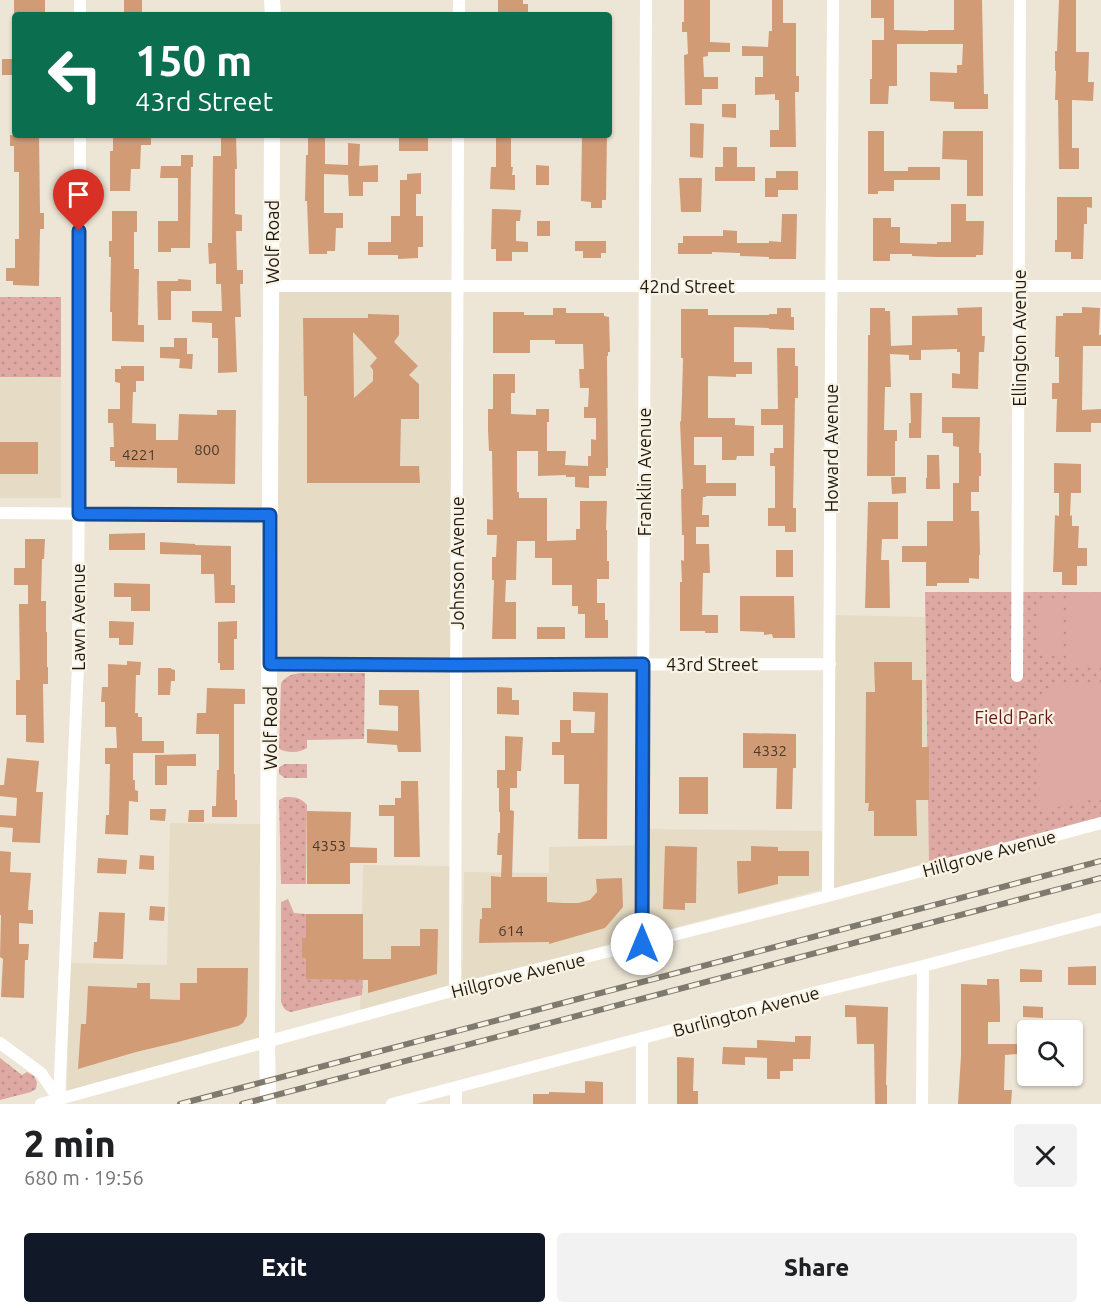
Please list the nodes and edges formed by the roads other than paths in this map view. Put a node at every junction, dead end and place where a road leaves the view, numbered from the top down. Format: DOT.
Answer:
graph roads {
  1 [pos="646,0"];
  2 [pos="833,0"];
  3 [pos="1020,0"];
  4 [pos="80,138"];
  5 [pos="273,138"];
  6 [pos="458,138"];
  7 [pos="272,286"];
  8 [pos="646,286"];
  9 [pos="1020,286"];
  10 [pos="1101,286"];
  11 [pos="457,287"];
  12 [pos="832,287"];
  13 [pos="0,513"];
  14 [pos="79,514"];
  15 [pos="270,515"];
  16 [pos="270,664"];
  17 [pos="643,664"];
  18 [pos="830,664"];
  19 [pos="457,665"];
  20 [pos="1017,676"];
  21 [pos="1101,823"];
  22 [pos="828,896"];
  23 [pos="1101,919"];
  24 [pos="642,944"];
  25 [pos="922,966"];
  26 [pos="455,990"];
  27 [pos="642,1039"];
  28 [pos="267,1041"];
  29 [pos="0,1043"];
  30 [pos="456,1087"];
  31 [pos="59,1100"];
  32 [pos="41,1104"];
  33 [pos="268,1104"];
  34 [pos="392,1104"];
  35 [pos="456,1104"];
  36 [pos="642,1104"];
  37 [pos="922,1104"];
  1 -- 8 [label="street, Franklin Avenue"];
  2 -- 12 [label="street, Howard Avenue"];
  3 -- 9 [label="street, Ellington Avenue"];
  4 -- 14 [label="street, Lawn Avenue"];
  5 -- 7 [label="main road, Wolf Road"];
  6 -- 11 [label="street, Johnson Avenue"];
  7 -- 11 [label="street, 42nd Street"];
  7 -- 15 [label="main road, Wolf Road"];
  8 -- 11 [label="street, 42nd Street"];
  8 -- 12 [label="street, 42nd Street"];
  8 -- 17 [label="street, Franklin Avenue"];
  9 -- 10 [label="street, 42nd Street"];
  9 -- 12 [label="street, 42nd Street"];
  9 -- 20 [label="street, Ellington Avenue"];
  11 -- 19 [label="street, Johnson Avenue"];
  12 -- 18 [label="street, Howard Avenue"];
  13 -- 14 [label="street"];
  14 -- 15 [label="street"];
  14 -- 31 [label="street, Lawn Avenue"];
  15 -- 16 [label="main road, Wolf Road"];
  16 -- 19 [label="street, 43rd Street"];
  16 -- 28 [label="main road, Wolf Road"];
  17 -- 18 [label="street, 43rd Street"];
  17 -- 19 [label="street, 43rd Street"];
  17 -- 24 [label="street, Franklin Avenue"];
  18 -- 22 [label="street, Howard Avenue"];
  19 -- 26 [label="street, Johnson Avenue"];
  21 -- 22 [label="street, Hillgrove Avenue"];
  22 -- 24 [label="street, Hillgrove Avenue"];
  23 -- 25 [label="street, Burlington Avenue"];
  24 -- 26 [label="street, Hillgrove Avenue"];
  25 -- 27 [label="street, Burlington Avenue"];
  25 -- 37 [label="street"];
  26 -- 28 [label="street, Hillgrove Avenue"];
  27 -- 30 [label="street, Burlington Avenue"];
  27 -- 36 [label="street"];
  28 -- 31 [label="street, Hillgrove Avenue"];
  28 -- 33 [label="main road, Wolf Road"];
  29 -- 31 [label="street"];
  30 -- 34 [label="street, Burlington Avenue"];
  30 -- 35 [label="street"];
  31 -- 32 [label="street, Hillgrove Avenue"];
}
